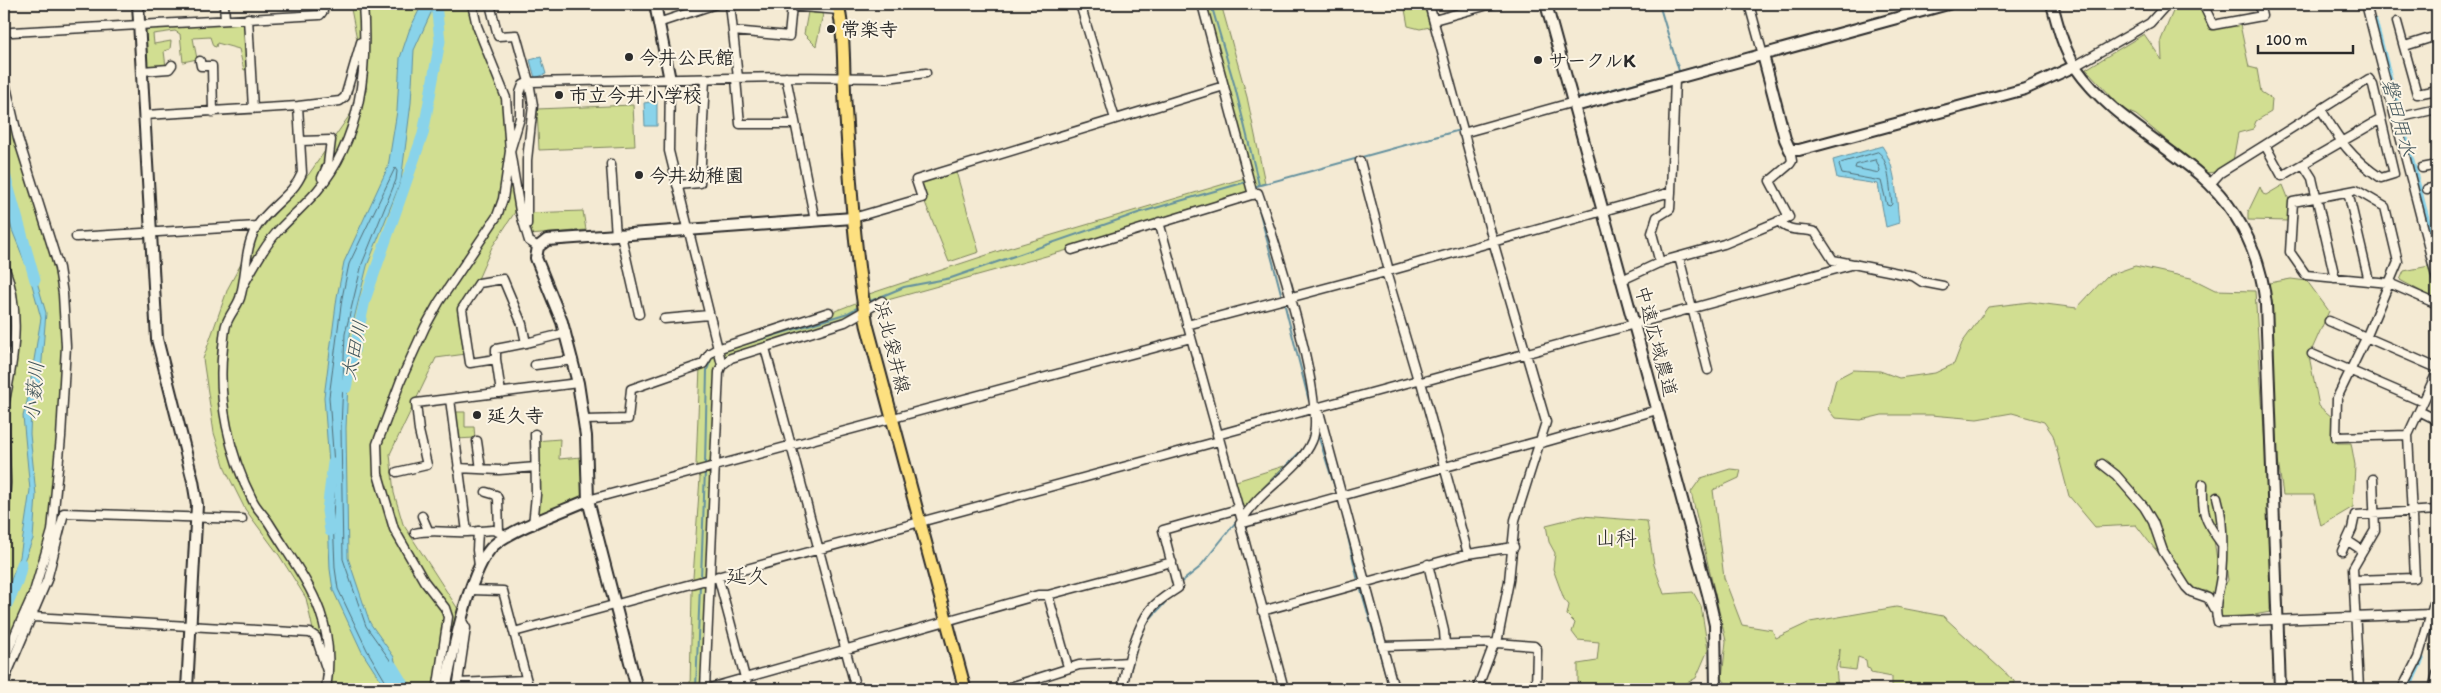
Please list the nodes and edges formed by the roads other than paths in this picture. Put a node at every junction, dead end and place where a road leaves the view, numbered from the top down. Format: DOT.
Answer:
graph roads {
  1 [pos="138,4"];
  2 [pos="224,4"];
  3 [pos="322,4"];
  4 [pos="363,4"];
  5 [pos="472,4"];
  6 [pos="490,4"];
  7 [pos="655,4"];
  8 [pos="716,4"];
  9 [pos="730,4"];
  10 [pos="764,4"];
  11 [pos="1080,4"];
  12 [pos="1202,4"];
  13 [pos="1429,4"];
  14 [pos="1492,4"];
  15 [pos="1546,4"];
  16 [pos="1749,4"];
  17 [pos="1948,4"];
  18 [pos="2052,4"];
  19 [pos="2167,4"];
  20 [pos="2204,4"];
  21 [pos="2259,4"];
  22 [pos="2366,4"];
  23 [pos="792,5"];
  24 [pos="803,5"];
  25 [pos="839,7"];
  26 [pos="248,18"];
  27 [pos="224,19"];
  28 [pos="1434,20"];
  29 [pos="2397,22"];
  30 [pos="658,23"];
  31 [pos="139,25"];
  32 [pos="733,31"];
  33 [pos="12,32"];
  34 [pos="364,36"];
  35 [pos="2430,38"];
  36 [pos="2405,46"];
  37 [pos="1763,55"];
  38 [pos="200,61"];
  39 [pos="172,65"];
  40 [pos="2076,66"];
  41 [pos="142,71"];
  42 [pos="926,73"];
  43 [pos="786,77"];
  44 [pos="4,78"];
  45 [pos="737,78"];
  46 [pos="846,78"];
  47 [pos="1675,78"];
  48 [pos="705,79"];
  49 [pos="670,80"];
  50 [pos="530,82"];
  51 [pos="1224,86"];
  52 [pos="2437,90"];
  53 [pos="1574,104"];
  54 [pos="298,106"];
  55 [pos="253,109"];
  56 [pos="2437,109"];
  57 [pos="2322,111"];
  58 [pos="213,112"];
  59 [pos="144,115"];
  60 [pos="2397,118"];
  61 [pos="1115,119"];
  62 [pos="2381,119"];
  63 [pos="795,124"];
  64 [pos="1464,133"];
  65 [pos="301,141"];
  66 [pos="2341,142"];
  67 [pos="2265,145"];
  68 [pos="1790,150"];
  69 [pos="510,151"];
  70 [pos="1360,160"];
  71 [pos="611,164"];
  72 [pos="2303,164"];
  73 [pos="2437,165"];
  74 [pos="2422,168"];
  75 [pos="2210,184"];
  76 [pos="677,185"];
  77 [pos="2437,187"];
  78 [pos="319,189"];
  79 [pos="2427,189"];
  80 [pos="1671,192"];
  81 [pos="2348,192"];
  82 [pos="1252,195"];
  83 [pos="2316,198"];
  84 [pos="1603,210"];
  85 [pos="853,218"];
  86 [pos="815,221"];
  87 [pos="1778,221"];
  88 [pos="1159,222"];
  89 [pos="257,226"];
  90 [pos="688,230"];
  91 [pos="527,233"];
  92 [pos="152,234"];
  93 [pos="618,236"];
  94 [pos="76,237"];
  95 [pos="1493,241"];
  96 [pos="538,247"];
  97 [pos="1072,250"];
  98 [pos="1679,257"];
  99 [pos="1660,263"];
  100 [pos="1855,264"];
  101 [pos="4,266"];
  102 [pos="1388,271"];
  103 [pos="2335,278"];
  104 [pos="1622,280"];
  105 [pos="2437,280"];
  106 [pos="2369,281"];
  107 [pos="2390,282"];
  108 [pos="1943,286"];
  109 [pos="242,288"];
  110 [pos="1290,296"];
  111 [pos="882,301"];
  112 [pos="2437,304"];
  113 [pos="864,306"];
  114 [pos="1692,308"];
  115 [pos="830,312"];
  116 [pos="639,314"];
  117 [pos="709,314"];
  118 [pos="664,319"];
  119 [pos="2329,321"];
  120 [pos="1635,324"];
  121 [pos="1187,325"];
  122 [pos="566,333"];
  123 [pos="1190,338"];
  124 [pos="2366,338"];
  125 [pos="526,343"];
  126 [pos="764,348"];
  127 [pos="717,349"];
  128 [pos="1526,354"];
  129 [pos="2312,354"];
  130 [pos="496,358"];
  131 [pos="573,360"];
  132 [pos="722,364"];
  133 [pos="535,365"];
  134 [pos="2437,368"];
  135 [pos="1708,370"];
  136 [pos="2350,371"];
  137 [pos="2437,372"];
  138 [pos="1420,381"];
  139 [pos="578,383"];
  140 [pos="501,393"];
  141 [pos="450,399"];
  142 [pos="2423,402"];
  143 [pos="4,405"];
  144 [pos="1316,409"];
  145 [pos="1657,410"];
  146 [pos="2419,411"];
  147 [pos="4,413"];
  148 [pos="892,418"];
  149 [pos="584,420"];
  150 [pos="2437,420"];
  151 [pos="535,434"];
  152 [pos="2408,435"];
  153 [pos="1218,438"];
  154 [pos="476,441"];
  155 [pos="1538,443"];
  156 [pos="791,445"];
  157 [pos="2102,464"];
  158 [pos="716,466"];
  159 [pos="536,467"];
  160 [pos="1444,467"];
  161 [pos="458,468"];
  162 [pos="481,469"];
  163 [pos="397,472"];
  164 [pos="2373,479"];
  165 [pos="2203,484"];
  166 [pos="486,492"];
  167 [pos="1341,496"];
  168 [pos="2217,497"];
  169 [pos="588,500"];
  170 [pos="1238,510"];
  171 [pos="2437,510"];
  172 [pos="2412,512"];
  173 [pos="2374,514"];
  174 [pos="4,516"];
  175 [pos="197,516"];
  176 [pos="422,516"];
  177 [pos="242,519"];
  178 [pos="920,521"];
  179 [pos="1241,523"];
  180 [pos="532,525"];
  181 [pos="428,530"];
  182 [pos="478,531"];
  183 [pos="468,532"];
  184 [pos="415,533"];
  185 [pos="504,534"];
  186 [pos="2348,541"];
  187 [pos="2221,543"];
  188 [pos="1514,547"];
  189 [pos="818,548"];
  190 [pos="2342,551"];
  191 [pos="2363,551"];
  192 [pos="1468,554"];
  193 [pos="1172,562"];
  194 [pos="1428,564"];
  195 [pos="479,566"];
  196 [pos="714,577"];
  197 [pos="2354,580"];
  198 [pos="1364,582"];
  199 [pos="471,590"];
  200 [pos="2437,593"];
  201 [pos="1048,595"];
  202 [pos="615,603"];
  203 [pos="2214,609"];
  204 [pos="1262,611"];
  205 [pos="2434,615"];
  206 [pos="33,617"];
  207 [pos="2356,618"];
  208 [pos="462,621"];
  209 [pos="2278,621"];
  210 [pos="948,622"];
  211 [pos="191,625"];
  212 [pos="514,632"];
  213 [pos="1495,644"];
  214 [pos="1445,645"];
  215 [pos="1382,646"];
  216 [pos="845,650"];
  217 [pos="4,659"];
  218 [pos="1128,662"];
  219 [pos="1068,668"];
  220 [pos="2437,674"];
  221 [pos="328,675"];
  222 [pos="745,678"];
  223 [pos="526,680"];
  224 [pos="4,682"];
  225 [pos="458,686"];
  226 [pos="187,689"];
  227 [pos="326,689"];
  228 [pos="440,689"];
  229 [pos="445,689"];
  230 [pos="529,689"];
  231 [pos="638,689"];
  232 [pos="706,689"];
  233 [pos="748,689"];
  234 [pos="856,689"];
  235 [pos="965,689"];
  236 [pos="1004,689"];
  237 [pos="1122,689"];
  238 [pos="1284,689"];
  239 [pos="1394,689"];
  240 [pos="1478,689"];
  241 [pos="1536,689"];
  242 [pos="1716,689"];
  243 [pos="2280,689"];
  244 [pos="2359,689"];
  245 [pos="2402,689"];
  246 [pos="2433,689"];
  1 -- 31 [label="street"];
  2 -- 27 [label="street"];
  3 -- 26 [label="street"];
  4 -- 34 [label="street"];
  5 -- 69 [label="street"];
  6 -- 50 [label="street"];
  7 -- 30 [label="street"];
  8 -- 30 [label="street"];
  9 -- 32 [label="street"];
  10 -- 23 [label="street"];
  11 -- 61 [label="street"];
  12 -- 51 [label="street"];
  13 -- 28 [label="street"];
  14 -- 28 [label="street"];
  15 -- 53 [label="street, 中遠広域農道"];
  16 -- 37 [label="street"];
  17 -- 37 [label="street"];
  18 -- 40 [label="street"];
  19 -- 40 [label="street"];
  20 -- 21 [label="street"];
  22 -- 60 [label="street"];
  23 -- 24 [label="street"];
  23 -- 32 [label="street"];
  24 -- 25 [label="street"];
  25 -- 46 [label="main road, 浜北袋井線"];
  26 -- 27 [label="street"];
  26 -- 55 [label="street"];
  27 -- 31 [label="street"];
  28 -- 64 [label="street"];
  29 -- 36 [label="street"];
  30 -- 49 [label="street"];
  31 -- 33 [label="street"];
  31 -- 41 [label="street"];
  32 -- 45 [label="street"];
  34 -- 54 [label="street"];
  34 -- 78 [label="street"];
  35 -- 36 [label="street"];
  36 -- 52 [label="street"];
  37 -- 47 [label="street"];
  37 -- 68 [label="street"];
  38 -- 58 [label="street"];
  39 -- 41 [label="street"];
  40 -- 68 [label="street"];
  40 -- 75 [label="street"];
  41 -- 59 [label="street"];
  42 -- 46 [label="street"];
  43 -- 45 [label="street"];
  43 -- 46 [label="street"];
  43 -- 63 [label="street"];
  44 -- 217 [label="street"];
  45 -- 48 [label="street"];
  45 -- 63 [label="street"];
  46 -- 85 [label="main road, 浜北袋井線"];
  47 -- 53 [label="street"];
  47 -- 80 [label="street"];
  48 -- 49 [label="street"];
  48 -- 76 [label="street"];
  49 -- 50 [label="street"];
  49 -- 76 [label="street"];
  50 -- 69 [label="street"];
  50 -- 91 [label="street"];
  51 -- 61 [label="street"];
  51 -- 82 [label="street"];
  53 -- 64 [label="street"];
  53 -- 84 [label="street, 中遠広域農道"];
  54 -- 55 [label="street"];
  54 -- 65 [label="street"];
  55 -- 58 [label="street"];
  56 -- 60 [label="street"];
  57 -- 62 [label="street"];
  57 -- 66 [label="street"];
  57 -- 67 [label="street"];
  58 -- 59 [label="street"];
  59 -- 92 [label="street"];
  60 -- 105 [label="street"];
  61 -- 85 [label="street"];
  62 -- 66 [label="street"];
  62 -- 66 [label="street"];
  63 -- 86 [label="street"];
  64 -- 95 [label="street"];
  65 -- 78 [label="street"];
  65 -- 89 [label="street"];
  66 -- 72 [label="street"];
  67 -- 72 [label="street"];
  67 -- 75 [label="street"];
  68 -- 87 [label="street"];
  69 -- 91 [label="street"];
  69 -- 228 [label="street"];
  70 -- 102 [label="street"];
  71 -- 93 [label="street"];
  72 -- 83 [label="street"];
  73 -- 74 [label="street"];
  75 -- 209 [label="street"];
  76 -- 90 [label="street"];
  77 -- 79 [label="street"];
  78 -- 109 [label="street"];
  80 -- 84 [label="street"];
  80 -- 99 [label="street"];
  81 -- 83 [label="street"];
  81 -- 106 [label="street"];
  81 -- 107 [label="street"];
  82 -- 88 [label="street"];
  82 -- 110 [label="street"];
  83 -- 103 [label="street"];
  83 -- 103 [label="street"];
  84 -- 95 [label="street"];
  84 -- 104 [label="street, 中遠広域農道"];
  85 -- 86 [label="street"];
  85 -- 113 [label="main road, 浜北袋井線"];
  86 -- 90 [label="street"];
  87 -- 98 [label="street"];
  87 -- 100 [label="street"];
  88 -- 97 [label="street"];
  88 -- 121 [label="street"];
  89 -- 92 [label="street"];
  89 -- 109 [label="street"];
  90 -- 93 [label="street"];
  90 -- 117 [label="street"];
  91 -- 96 [label="street"];
  92 -- 94 [label="street"];
  92 -- 175 [label="street"];
  93 -- 96 [label="street"];
  93 -- 116 [label="street"];
  95 -- 102 [label="street"];
  95 -- 128 [label="street"];
  96 -- 122 [label="street"];
  98 -- 99 [label="street"];
  98 -- 114 [label="street"];
  99 -- 104 [label="street"];
  100 -- 108 [label="street"];
  100 -- 114 [label="street"];
  101 -- 143 [label="street"];
  102 -- 110 [label="street"];
  102 -- 138 [label="street"];
  103 -- 106 [label="street"];
  104 -- 120 [label="street, 中遠広域農道"];
  106 -- 107 [label="street"];
  107 -- 112 [label="street"];
  107 -- 124 [label="street"];
  109 -- 221 [label="street"];
  110 -- 121 [label="street"];
  110 -- 144 [label="street"];
  111 -- 113 [label="street"];
  113 -- 126 [label="street"];
  113 -- 148 [label="main road, 浜北袋井線"];
  114 -- 120 [label="street"];
  114 -- 135 [label="street"];
  115 -- 127 [label="street"];
  117 -- 118 [label="street"];
  117 -- 127 [label="street"];
  119 -- 124 [label="street"];
  120 -- 128 [label="street"];
  120 -- 145 [label="street, 中遠広域農道"];
  121 -- 123 [label="street"];
  122 -- 125 [label="street"];
  122 -- 131 [label="street"];
  123 -- 148 [label="street"];
  123 -- 153 [label="street"];
  124 -- 134 [label="street"];
  124 -- 136 [label="street"];
  125 -- 130 [label="street"];
  125 -- 130 [label="street"];
  126 -- 132 [label="street"];
  126 -- 156 [label="street"];
  127 -- 132 [label="street"];
  127 -- 149 [label="street"];
  128 -- 138 [label="street"];
  128 -- 155 [label="street"];
  129 -- 136 [label="street"];
  130 -- 140 [label="street"];
  131 -- 133 [label="street"];
  131 -- 139 [label="street"];
  132 -- 158 [label="street"];
  136 -- 142 [label="street"];
  136 -- 152 [label="street"];
  137 -- 142 [label="street"];
  138 -- 144 [label="street"];
  138 -- 160 [label="street"];
  139 -- 140 [label="street"];
  139 -- 149 [label="street"];
  140 -- 141 [label="street"];
  141 -- 161 [label="street"];
  141 -- 163 [label="street"];
  142 -- 146 [label="street"];
  144 -- 153 [label="street"];
  144 -- 167 [label="street"];
  144 -- 179 [label="street"];
  145 -- 155 [label="street"];
  145 -- 242 [label="street, 中遠広域農道"];
  146 -- 150 [label="street"];
  146 -- 152 [label="street"];
  147 -- 174 [label="street"];
  148 -- 156 [label="street"];
  148 -- 178 [label="main road, 浜北袋井線"];
  149 -- 169 [label="street"];
  151 -- 159 [label="street"];
  152 -- 172 [label="street"];
  153 -- 170 [label="street"];
  153 -- 178 [label="street"];
  154 -- 162 [label="street"];
  155 -- 160 [label="street"];
  155 -- 188 [label="street"];
  156 -- 158 [label="street"];
  156 -- 189 [label="street"];
  157 -- 203 [label="street"];
  158 -- 169 [label="street"];
  158 -- 196 [label="street"];
  159 -- 162 [label="street"];
  159 -- 180 [label="street"];
  160 -- 167 [label="street"];
  160 -- 192 [label="street"];
  161 -- 162 [label="street"];
  161 -- 183 [label="street"];
  164 -- 173 [label="street"];
  165 -- 187 [label="street"];
  166 -- 185 [label="street"];
  167 -- 179 [label="street"];
  167 -- 198 [label="street"];
  168 -- 187 [label="street"];
  169 -- 180 [label="street"];
  169 -- 202 [label="street"];
  170 -- 179 [label="street"];
  170 -- 193 [label="street"];
  171 -- 172 [label="street"];
  172 -- 173 [label="street"];
  172 -- 197 [label="street"];
  173 -- 186 [label="street"];
  173 -- 191 [label="street"];
  175 -- 177 [label="street"];
  175 -- 206 [label="street"];
  175 -- 211 [label="street"];
  176 -- 181 [label="street"];
  178 -- 189 [label="street"];
  178 -- 210 [label="main road, 浜北袋井線"];
  179 -- 204 [label="street"];
  180 -- 185 [label="street"];
  181 -- 183 [label="street"];
  181 -- 184 [label="street"];
  182 -- 183 [label="street"];
  182 -- 185 [label="street"];
  182 -- 195 [label="street"];
  185 -- 195 [label="street"];
  186 -- 190 [label="street"];
  186 -- 191 [label="street"];
  187 -- 203 [label="street"];
  188 -- 192 [label="street"];
  188 -- 213 [label="street"];
  189 -- 196 [label="street"];
  189 -- 216 [label="street"];
  191 -- 197 [label="street"];
  192 -- 194 [label="street"];
  193 -- 201 [label="street"];
  193 -- 218 [label="street"];
  194 -- 198 [label="street"];
  194 -- 214 [label="street"];
  195 -- 199 [label="street"];
  196 -- 202 [label="street"];
  196 -- 222 [label="street"];
  196 -- 232 [label="street"];
  197 -- 207 [label="street"];
  198 -- 204 [label="street"];
  198 -- 215 [label="street"];
  199 -- 208 [label="street"];
  199 -- 212 [label="street"];
  200 -- 205 [label="street"];
  201 -- 210 [label="street"];
  201 -- 219 [label="street"];
  202 -- 212 [label="street"];
  202 -- 231 [label="street"];
  203 -- 209 [label="street"];
  204 -- 238 [label="street"];
  205 -- 207 [label="street"];
  205 -- 245 [label="street"];
  206 -- 211 [label="street"];
  206 -- 224 [label="street"];
  207 -- 209 [label="street"];
  207 -- 244 [label="street"];
  208 -- 225 [label="street"];
  208 -- 229 [label="street"];
  209 -- 243 [label="street"];
  210 -- 216 [label="street"];
  210 -- 235 [label="main road, 浜北袋井線"];
  211 -- 221 [label="street"];
  211 -- 226 [label="street"];
  212 -- 223 [label="street"];
  213 -- 214 [label="street"];
  213 -- 240 [label="street"];
  213 -- 241 [label="street"];
  214 -- 215 [label="street"];
  215 -- 239 [label="street"];
  216 -- 222 [label="street"];
  216 -- 234 [label="street"];
  218 -- 219 [label="street"];
  218 -- 237 [label="street"];
  219 -- 236 [label="street"];
  220 -- 246 [label="street"];
  221 -- 227 [label="street"];
  222 -- 232 [label="street"];
  222 -- 233 [label="street"];
  223 -- 225 [label="street"];
  223 -- 230 [label="street"];
}
